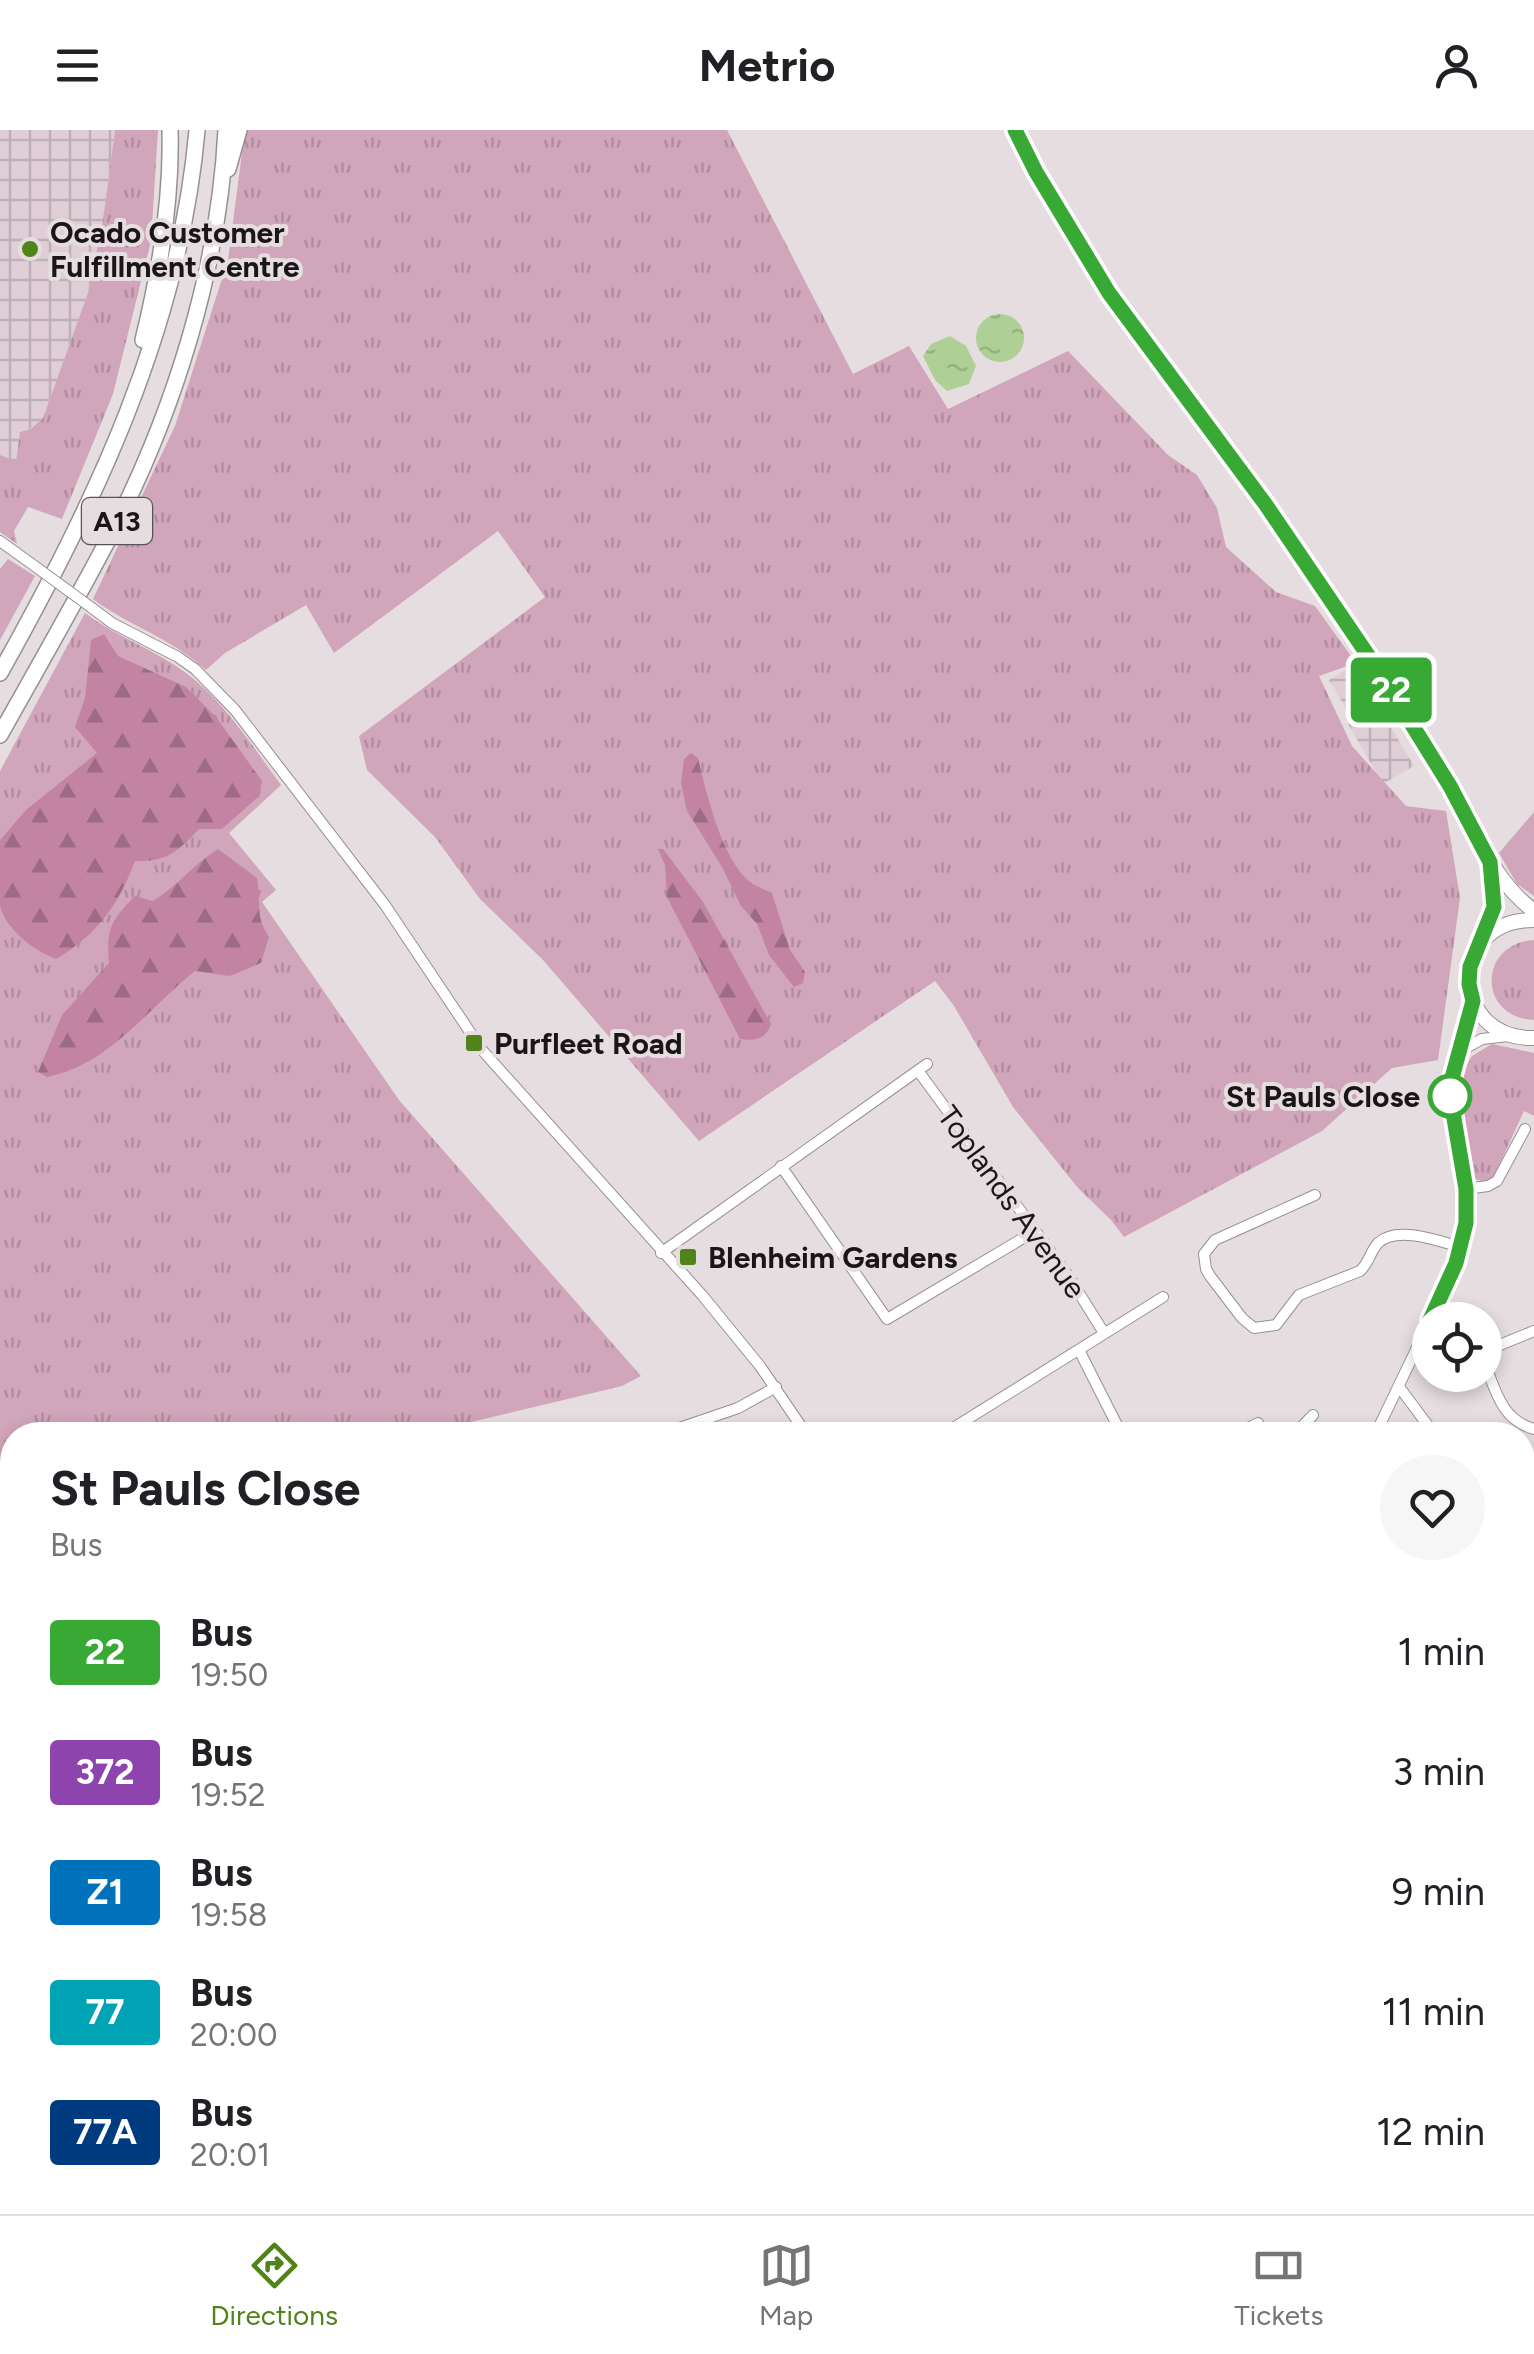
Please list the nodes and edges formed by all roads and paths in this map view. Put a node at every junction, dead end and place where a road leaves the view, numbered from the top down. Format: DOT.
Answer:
graph roads {
  1 [pos="170,130"];
  2 [pos="196,130"];
  3 [pos="226,130"];
  4 [pos="239,130"];
  5 [pos="1015,130"];
  6 [pos="223,184"];
  7 [pos="142,373"];
  8 [pos="0,540"];
  9 [pos="0,673"];
  10 [pos="0,736"];
  11 [pos="1490,862"];
  12 [pos="1534,911"];
  13 [pos="1534,920"];
  14 [pos="1482,941"];
  15 [pos="1473,1001"];
  16 [pos="1509,1036"];
  17 [pos="1533,1039"];
  18 [pos="1462,1050"];
  19 [pos="1525,1129"];
  20 [pos="781,1166"];
  21 [pos="1466,1189"];
  22 [pos="1314,1195"];
  23 [pos="1034,1231"];
  24 [pos="1460,1247"];
  25 [pos="661,1253"];
  26 [pos="1163,1297"];
  27 [pos="1441,1302"];
  28 [pos="1534,1331"];
  29 [pos="1104,1334"];
  30 [pos="1502,1344"];
  31 [pos="1079,1350"];
  32 [pos="1412,1364"];
  33 [pos="776,1387"];
  34 [pos="1400,1388"];
  35 [pos="1498,1392"];
  36 [pos="1314,1415"];
  37 [pos="697,1422"];
  38 [pos="798,1422"];
  39 [pos="963,1422"];
  40 [pos="1115,1422"];
  41 [pos="1307,1422"];
  42 [pos="1383,1422"];
  43 [pos="1425,1422"];
  44 [pos="1515,1422"];
  1 -- 7 [label="highway"];
  2 -- 7 [label="highway, A13"];
  3 -- 6 [label="highway, A13"];
  4 -- 6 [label="highway"];
  5 -- 11 [label="main road"];
  6 -- 10 [label="highway, A13"];
  7 -- 9 [label="highway, A13"];
  8 -- 25 [label="street, bridge"];
  11 -- 12 [label="main road"];
  11 -- 14 [label="main road"];
  13 -- 14 [label="main road"];
  14 -- 15 [label="main road"];
  15 -- 16 [label="main road"];
  15 -- 18 [label="street"];
  16 -- 17 [label="main road"];
  16 -- 18 [label="street"];
  18 -- 21 [label="street"];
  19 -- 21 [label="street"];
  20 -- 23 [label="street"];
  20 -- 23 [label="street, Toplands Avenue"];
  20 -- 25 [label="street"];
  21 -- 24 [label="street"];
  22 -- 24 [label="street"];
  23 -- 29 [label="street, Toplands Avenue"];
  24 -- 27 [label="street"];
  25 -- 33 [label="street"];
  26 -- 29 [label="street"];
  28 -- 30 [label="street"];
  29 -- 31 [label="street"];
  31 -- 39 [label="street"];
  31 -- 40 [label="street"];
  32 -- 34 [label="street"];
  33 -- 37 [label="street"];
  33 -- 38 [label="street"];
  34 -- 42 [label="street"];
  34 -- 43 [label="street"];
  35 -- 44 [label="street"];
  36 -- 41 [label="street"];
}
